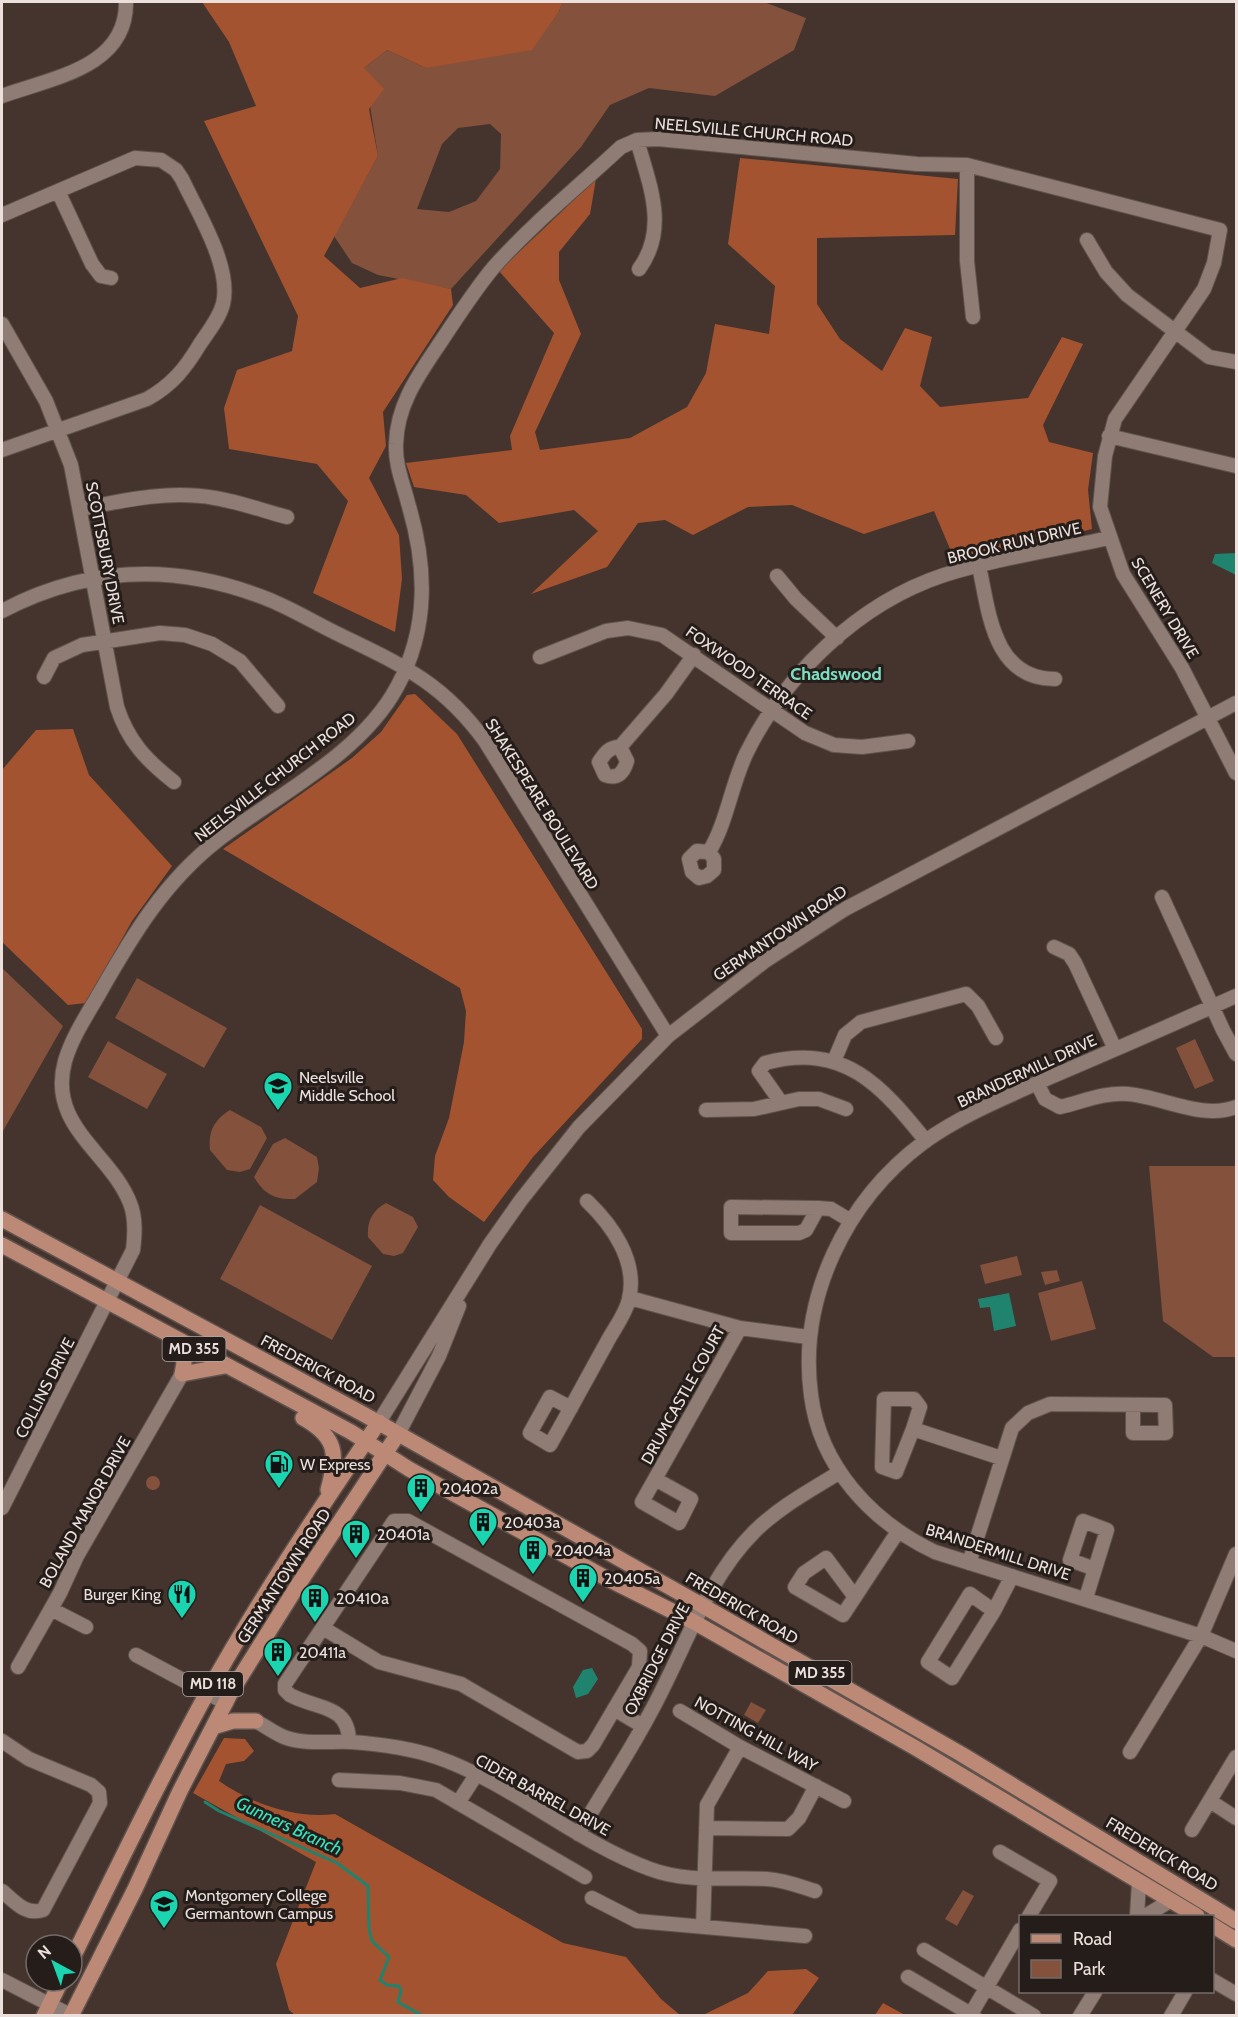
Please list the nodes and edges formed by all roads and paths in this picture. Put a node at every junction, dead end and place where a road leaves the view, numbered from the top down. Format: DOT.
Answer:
graph roads {
  1 [pos="126,2"];
  2 [pos="2,96"];
  3 [pos="637,140"];
  4 [pos="967,165"];
  5 [pos="58,191"];
  6 [pos="2,215"];
  7 [pos="1220,230"];
  8 [pos="1087,240"];
  9 [pos="639,269"];
  10 [pos="111,278"];
  11 [pos="973,317"];
  12 [pos="2,324"];
  13 [pos="1176,332"];
  14 [pos="1236,362"];
  15 [pos="58,430"];
  16 [pos="1110,436"];
  17 [pos="2,450"];
  18 [pos="1236,466"];
  19 [pos="80,509"];
  20 [pos="287,517"];
  21 [pos="1109,538"];
  22 [pos="979,566"];
  23 [pos="777,576"];
  24 [pos="93,578"];
  25 [pos="2,611"];
  26 [pos="837,638"];
  27 [pos="104,641"];
  28 [pos="694,655"];
  29 [pos="540,657"];
  30 [pos="406,667"];
  31 [pos="44,677"];
  32 [pos="1055,679"];
  33 [pos="1236,704"];
  34 [pos="278,706"];
  35 [pos="773,710"];
  36 [pos="1208,718"];
  37 [pos="908,741"];
  38 [pos="620,747"];
  39 [pos="1236,772"];
  40 [pos="174,782"];
  41 [pos="709,852"];
  42 [pos="1162,897"];
  43 [pos="1054,946"];
  44 [pos="1236,996"];
  45 [pos="1212,1007"];
  46 [pos="668,1036"];
  47 [pos="996,1038"];
  48 [pos="1115,1049"];
  49 [pos="1236,1054"];
  50 [pos="834,1061"];
  51 [pos="1037,1083"];
  52 [pos="780,1101"];
  53 [pos="1236,1107"];
  54 [pos="846,1109"];
  55 [pos="706,1110"];
  56 [pos="926,1141"];
  57 [pos="586,1202"];
  58 [pos="818,1208"];
  59 [pos="2,1219"];
  60 [pos="851,1221"];
  61 [pos="2,1245"];
  62 [pos="117,1282"];
  63 [pos="465,1287"];
  64 [pos="630,1298"];
  65 [pos="106,1303"];
  66 [pos="740,1328"];
  67 [pos="808,1337"];
  68 [pos="180,1342"];
  69 [pos="225,1366"];
  70 [pos="182,1374"];
  71 [pos="278,1393"];
  72 [pos="1133,1405"];
  73 [pos="571,1408"];
  74 [pos="379,1422"];
  75 [pos="913,1429"];
  76 [pos="398,1434"];
  77 [pos="366,1442"];
  78 [pos="386,1454"];
  79 [pos="1001,1458"];
  80 [pos="840,1472"];
  81 [pos="656,1479"];
  82 [pos="324,1505"];
  83 [pos="2,1508"];
  84 [pos="897,1533"];
  85 [pos="1236,1554"];
  86 [pos="969,1563"];
  87 [pos="1095,1569"];
  88 [pos="1011,1576"];
  89 [pos="855,1597"];
  90 [pos="1086,1598"];
  91 [pos="703,1606"];
  92 [pos="51,1609"];
  93 [pos="994,1611"];
  94 [pos="694,1622"];
  95 [pos="86,1628"];
  96 [pos="323,1628"];
  97 [pos="1201,1636"];
  98 [pos="1236,1651"];
  99 [pos="136,1655"];
  100 [pos="18,1667"];
  101 [pos="207,1693"];
  102 [pos="226,1702"];
  103 [pos="614,1709"];
  104 [pos="680,1711"];
  105 [pos="256,1721"];
  106 [pos="641,1725"];
  107 [pos="213,1727"];
  108 [pos="2,1742"];
  109 [pos="349,1742"];
  110 [pos="740,1747"];
  111 [pos="1130,1752"];
  112 [pos="1236,1757"];
  113 [pos="476,1775"];
  114 [pos="339,1780"];
  115 [pos="816,1786"];
  116 [pos="844,1801"];
  117 [pos="1210,1801"];
  118 [pos="458,1803"];
  119 [pos="1236,1818"];
  120 [pos="706,1828"];
  121 [pos="1192,1830"];
  122 [pos="578,1834"];
  123 [pos="1000,1852"];
  124 [pos="585,1877"];
  125 [pos="704,1878"];
  126 [pos="1139,1882"];
  127 [pos="2,1891"];
  128 [pos="815,1891"];
  129 [pos="592,1898"];
  130 [pos="1170,1901"];
  131 [pos="1030,1915"];
  132 [pos="1137,1915"];
  133 [pos="1148,1915"];
  134 [pos="1194,1915"];
  135 [pos="1236,1920"];
  136 [pos="703,1927"];
  137 [pos="1214,1927"];
  138 [pos="1019,1932"];
  139 [pos="84,1935"];
  140 [pos="805,1936"];
  141 [pos="1236,1940"];
  142 [pos="924,1950"];
  143 [pos="908,1977"];
  144 [pos="2,1980"];
  145 [pos="1214,1981"];
  146 [pos="987,1988"];
  147 [pos="55,1993"];
  148 [pos="1094,1993"];
  149 [pos="1184,1993"];
  150 [pos="1236,1994"];
  151 [pos="47,2010"];
  152 [pos="972,2015"];
  153 [pos="71,2016"];
  154 [pos="1034,2016"];
  155 [pos="1080,2016"];
  156 [pos="1171,2016"];
  1 -- 2 [label="street"];
  3 -- 4 [label="street, NEELSVILLE CHURCH ROAD"];
  3 -- 9 [label="street"];
  3 -- 30 [label="street, NEELSVILLE CHURCH ROAD"];
  4 -- 7 [label="street, NEELSVILLE CHURCH ROAD"];
  4 -- 11 [label="street"];
  5 -- 6 [label="street"];
  5 -- 10 [label="street"];
  5 -- 15 [label="street"];
  7 -- 13 [label="street, SCENERY DRIVE"];
  8 -- 13 [label="street"];
  12 -- 15 [label="street, SCOTTSBURY DRIVE"];
  13 -- 14 [label="street"];
  13 -- 16 [label="street, SCENERY DRIVE"];
  15 -- 17 [label="street"];
  15 -- 19 [label="street, SCOTTSBURY DRIVE"];
  16 -- 18 [label="street"];
  16 -- 21 [label="street, SCENERY DRIVE"];
  19 -- 20 [label="street"];
  19 -- 24 [label="street, SCOTTSBURY DRIVE"];
  21 -- 22 [label="street, BROOK RUN DRIVE"];
  21 -- 36 [label="street, SCENERY DRIVE"];
  22 -- 26 [label="street, BROOK RUN DRIVE"];
  22 -- 32 [label="street"];
  23 -- 26 [label="street"];
  24 -- 25 [label="street, SHAKESPEARE BOULEVARD"];
  24 -- 27 [label="street, SCOTTSBURY DRIVE"];
  24 -- 30 [label="street, SHAKESPEARE BOULEVARD"];
  26 -- 35 [label="street, BROOK RUN DRIVE"];
  27 -- 31 [label="street"];
  27 -- 34 [label="street"];
  27 -- 40 [label="street, SCOTTSBURY DRIVE"];
  28 -- 29 [label="street, FOXWOOD TERRACE"];
  28 -- 35 [label="street, FOXWOOD TERRACE"];
  28 -- 38 [label="street"];
  30 -- 46 [label="street, SHAKESPEARE BOULEVARD"];
  30 -- 62 [label="street, NEELSVILLE CHURCH ROAD"];
  33 -- 36 [label="street, GERMANTOWN ROAD"];
  35 -- 37 [label="street, FOXWOOD TERRACE"];
  35 -- 41 [label="street, BROOK RUN DRIVE"];
  36 -- 39 [label="street, SCENERY DRIVE"];
  36 -- 46 [label="street, GERMANTOWN ROAD"];
  42 -- 45 [label="street"];
  43 -- 48 [label="street"];
  44 -- 45 [label="street, BRANDERMILL DRIVE"];
  45 -- 48 [label="street, BRANDERMILL DRIVE"];
  45 -- 49 [label="street"];
  46 -- 63 [label="street, GERMANTOWN ROAD"];
  47 -- 50 [label="street"];
  48 -- 51 [label="street, BRANDERMILL DRIVE"];
  50 -- 52 [label="street"];
  50 -- 56 [label="street"];
  51 -- 53 [label="street"];
  51 -- 56 [label="street, BRANDERMILL DRIVE"];
  52 -- 54 [label="street"];
  52 -- 55 [label="street"];
  56 -- 60 [label="street, BRANDERMILL DRIVE"];
  57 -- 64 [label="street"];
  58 -- 58 [label="street"];
  58 -- 60 [label="street"];
  59 -- 62 [label="main road, FREDERICK ROAD / MD 355"];
  60 -- 67 [label="street, BRANDERMILL DRIVE"];
  61 -- 65 [label="main road, MD 355"];
  62 -- 65 [label="street, COLLINS DRIVE"];
  62 -- 74 [label="main road, FREDERICK ROAD / MD 355"];
  63 -- 74 [label="street, GERMANTOWN ROAD"];
  63 -- 76 [label="street, GERMANTOWN ROAD"];
  64 -- 66 [label="street"];
  64 -- 73 [label="street"];
  65 -- 68 [label="main road, MD 355"];
  65 -- 83 [label="street, COLLINS DRIVE"];
  66 -- 67 [label="street"];
  66 -- 81 [label="street, DRUMCASTLE COURT"];
  67 -- 80 [label="street, BRANDERMILL DRIVE"];
  68 -- 69 [label="main road, MD 355"];
  68 -- 70 [label="main road"];
  69 -- 70 [label="main road"];
  69 -- 71 [label="main road, MD 355"];
  70 -- 92 [label="street, BOLAND MANOR DRIVE"];
  71 -- 77 [label="main road, MD 355"];
  71 -- 82 [label="main road"];
  72 -- 79 [label="street"];
  74 -- 76 [label="main road, FREDERICK ROAD / MD 355"];
  74 -- 77 [label="main road, GERMANTOWN ROAD / MD 118"];
  75 -- 75 [label="street"];
  75 -- 79 [label="street"];
  76 -- 78 [label="main road, GERMANTOWN ROAD / MD 118"];
  76 -- 91 [label="main road, FREDERICK ROAD / MD 355"];
  77 -- 78 [label="main road, MD 355"];
  77 -- 82 [label="main road, GERMANTOWN ROAD / MD 118"];
  78 -- 94 [label="main road, MD 355"];
  78 -- 102 [label="main road, GERMANTOWN ROAD / MD 118"];
  79 -- 86 [label="street"];
  80 -- 84 [label="street, BRANDERMILL DRIVE"];
  80 -- 91 [label="street, OXBRIDGE DRIVE"];
  82 -- 101 [label="main road, GERMANTOWN ROAD / MD 118"];
  84 -- 86 [label="street, BRANDERMILL DRIVE"];
  84 -- 89 [label="street"];
  85 -- 97 [label="street"];
  86 -- 88 [label="street, BRANDERMILL DRIVE"];
  87 -- 90 [label="street"];
  88 -- 90 [label="street, BRANDERMILL DRIVE"];
  88 -- 93 [label="street"];
  89 -- 89 [label="street"];
  90 -- 97 [label="street, BRANDERMILL DRIVE"];
  91 -- 94 [label="street, OXBRIDGE DRIVE"];
  91 -- 135 [label="main road, FREDERICK ROAD / MD 355"];
  92 -- 95 [label="street"];
  92 -- 100 [label="street, BOLAND MANOR DRIVE"];
  93 -- 93 [label="street"];
  94 -- 106 [label="street, OXBRIDGE DRIVE"];
  94 -- 126 [label="main road, MD 355"];
  96 -- 103 [label="street"];
  96 -- 103 [label="street"];
  96 -- 109 [label="street"];
  97 -- 98 [label="street, BRANDERMILL DRIVE"];
  97 -- 111 [label="street"];
  99 -- 101 [label="street"];
  101 -- 102 [label="street"];
  101 -- 139 [label="main road, GERMANTOWN ROAD / MD 118"];
  102 -- 105 [label="main road"];
  102 -- 107 [label="main road, GERMANTOWN ROAD / MD 118"];
  103 -- 106 [label="street"];
  104 -- 110 [label="street, NOTTING HILL WAY"];
  105 -- 107 [label="main road"];
  105 -- 109 [label="street, CIDER BARREL DRIVE"];
  106 -- 122 [label="street, OXBRIDGE DRIVE"];
  107 -- 153 [label="main road, GERMANTOWN ROAD / MD 118"];
  108 -- 127 [label="street"];
  109 -- 113 [label="street, CIDER BARREL DRIVE"];
  110 -- 115 [label="street, NOTTING HILL WAY"];
  110 -- 120 [label="street"];
  112 -- 117 [label="street"];
  113 -- 118 [label="street"];
  113 -- 122 [label="street, CIDER BARREL DRIVE"];
  114 -- 118 [label="street"];
  115 -- 116 [label="street, NOTTING HILL WAY"];
  115 -- 120 [label="street, NOTTING HILL WAY"];
  117 -- 119 [label="street"];
  117 -- 121 [label="street"];
  118 -- 124 [label="street"];
  120 -- 125 [label="street"];
  122 -- 125 [label="street, CIDER BARREL DRIVE"];
  123 -- 131 [label="street"];
  125 -- 128 [label="street, CIDER BARREL DRIVE"];
  125 -- 136 [label="street"];
  126 -- 130 [label="main road, MD 355"];
  126 -- 132 [label="street"];
  129 -- 136 [label="street"];
  130 -- 133 [label="street"];
  130 -- 134 [label="main road, MD 355"];
  136 -- 140 [label="street"];
  137 -- 141 [label="main road"];
  138 -- 146 [label="street"];
  142 -- 146 [label="street"];
  143 -- 152 [label="street"];
  144 -- 151 [label="street"];
  145 -- 150 [label="street"];
  146 -- 152 [label="street"];
  146 -- 154 [label="street"];
  147 -- 151 [label="main road"];
  148 -- 155 [label="street"];
  149 -- 156 [label="street"];
  151 -- 153 [label="street"];
}
